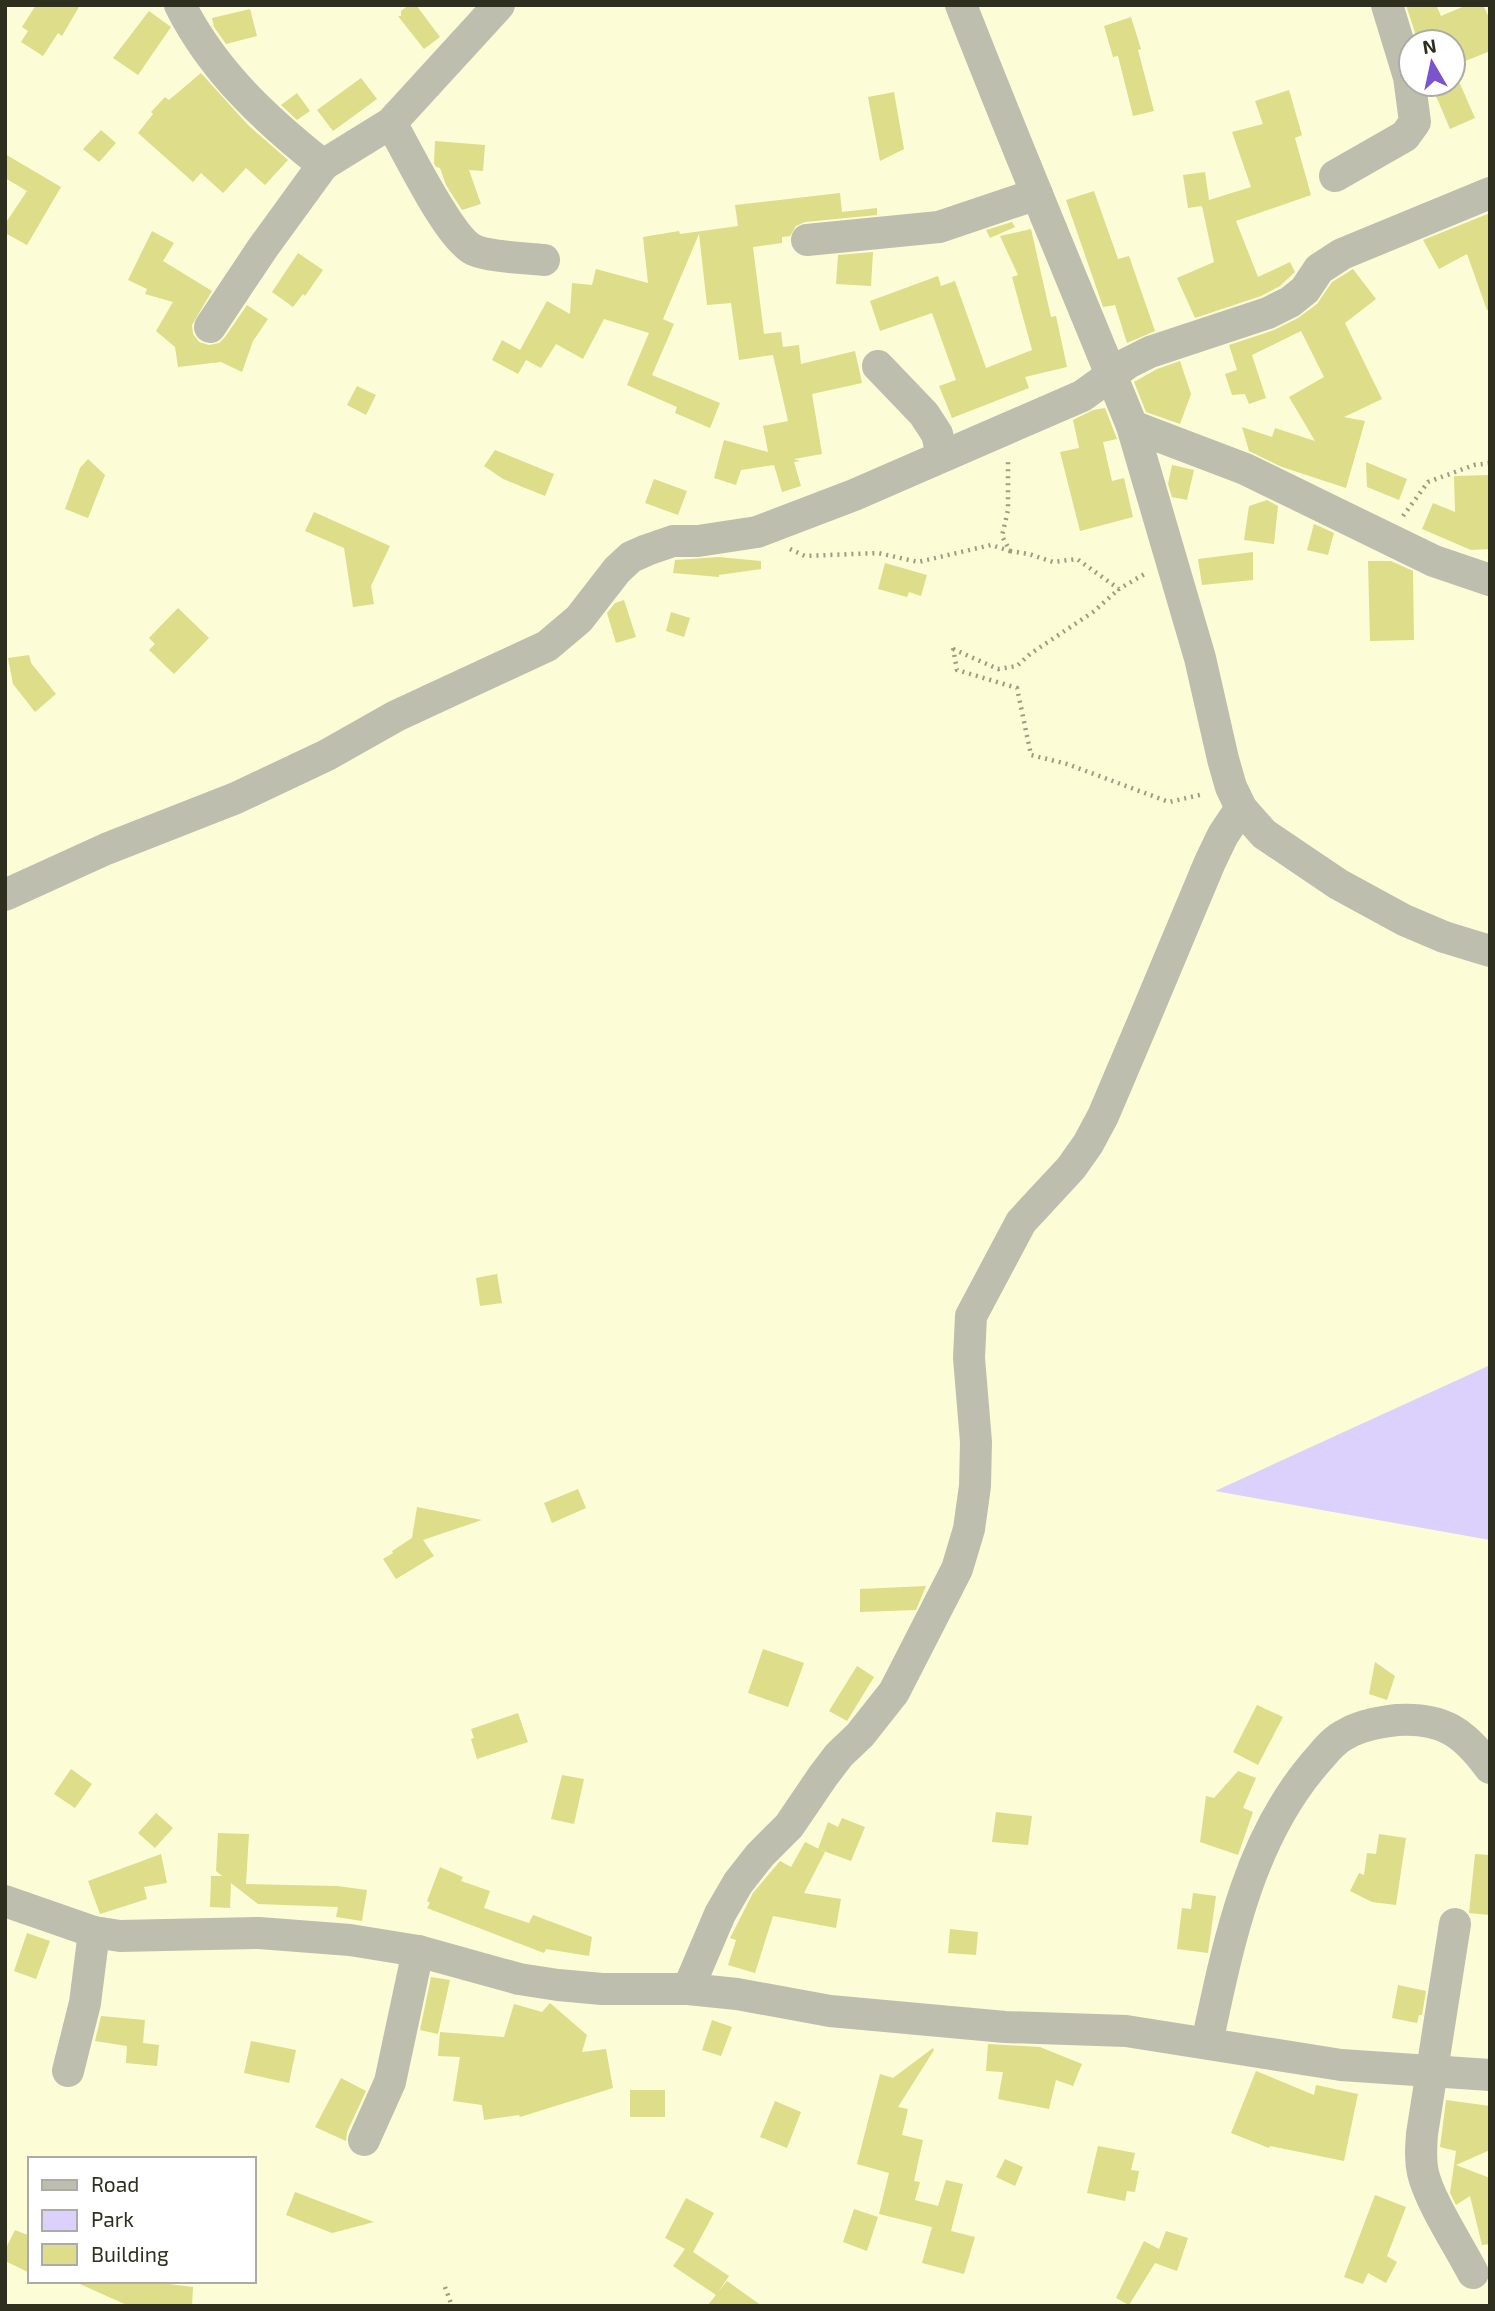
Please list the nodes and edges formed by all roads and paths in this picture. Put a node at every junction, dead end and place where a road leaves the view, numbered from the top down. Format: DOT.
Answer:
graph roads {
  1 [pos="180,5"];
  2 [pos="499,5"];
  3 [pos="961,5"];
  4 [pos="1387,5"];
  5 [pos="391,123"];
  6 [pos="323,165"];
  7 [pos="1335,176"];
  8 [pos="1490,193"];
  9 [pos="1037,194"];
  10 [pos="807,240"];
  11 [pos="544,260"];
  12 [pos="210,327"];
  13 [pos="878,366"];
  14 [pos="1112,375"];
  15 [pos="1132,426"];
  16 [pos="1004,428"];
  17 [pos="942,455"];
  18 [pos="1490,463"];
  19 [pos="757,532"];
  20 [pos="1384,537"];
  21 [pos="1010,551"];
  22 [pos="1170,559"];
  23 [pos="1490,580"];
  24 [pos="1119,589"];
  25 [pos="1236,797"];
  26 [pos="5,895"];
  27 [pos="1490,951"];
  28 [pos="1490,1768"];
  29 [pos="5,1901"];
  30 [pos="1455,1924"];
  31 [pos="94,1932"];
  32 [pos="418,1951"];
  33 [pos="688,1989"];
  34 [pos="1207,2043"];
  35 [pos="1434,2070"];
  36 [pos="68,2071"];
  37 [pos="1490,2075"];
  38 [pos="364,2140"];
  39 [pos="1473,2273"];
  40 [pos="445,2287"];
  41 [pos="452,2306"];
  1 -- 6 [label="street"];
  2 -- 5 [label="street"];
  3 -- 9 [label="street"];
  4 -- 7 [label="street"];
  5 -- 6 [label="street"];
  5 -- 11 [label="street"];
  6 -- 12 [label="street"];
  8 -- 14 [label="street"];
  9 -- 10 [label="street"];
  9 -- 14 [label="street"];
  13 -- 17 [label="street"];
  14 -- 15 [label="street"];
  14 -- 16 [label="street"];
  15 -- 20 [label="street"];
  15 -- 22 [label="street"];
  16 -- 17 [label="street"];
  16 -- 21 [label="path"];
  17 -- 19 [label="street"];
  18 -- 20 [label="path"];
  19 -- 21 [label="path"];
  19 -- 26 [label="street"];
  20 -- 23 [label="street"];
  21 -- 24 [label="path"];
  22 -- 24 [label="path"];
  22 -- 25 [label="street"];
  24 -- 25 [label="path"];
  25 -- 27 [label="street"];
  25 -- 33 [label="street"];
  28 -- 34 [label="street"];
  29 -- 31 [label="street"];
  30 -- 35 [label="street"];
  31 -- 32 [label="street"];
  31 -- 36 [label="street"];
  32 -- 33 [label="street"];
  32 -- 38 [label="street"];
  33 -- 34 [label="street"];
  34 -- 35 [label="street"];
  35 -- 37 [label="street"];
  35 -- 39 [label="street"];
  40 -- 41 [label="path"];
}
